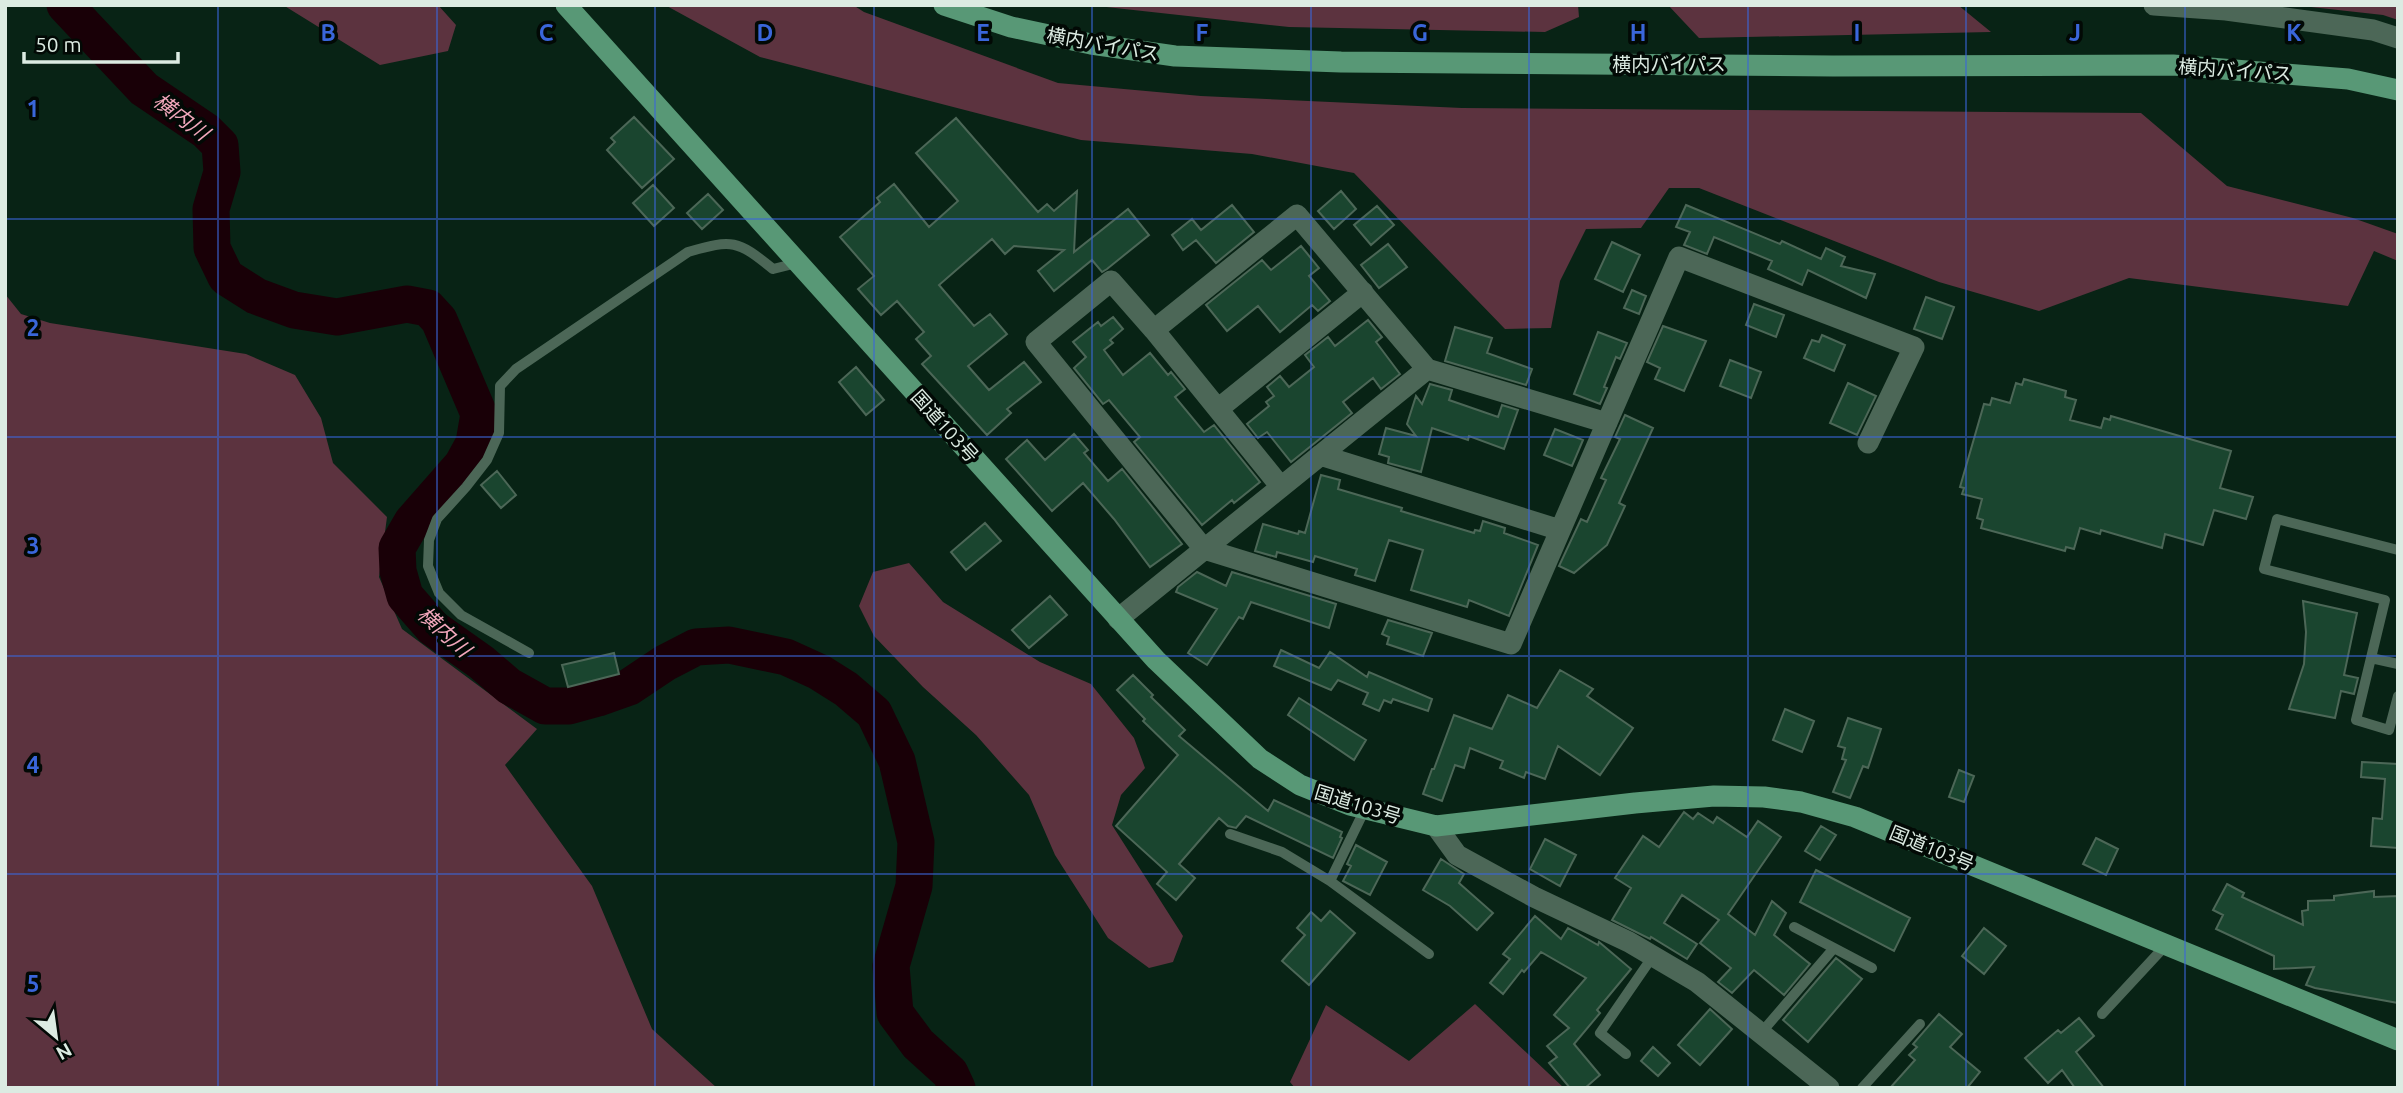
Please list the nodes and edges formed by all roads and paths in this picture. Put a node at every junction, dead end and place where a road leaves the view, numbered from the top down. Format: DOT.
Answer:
graph roads {
  1 [pos="566,5"];
  2 [pos="944,5"];
  3 [pos="2154,5"];
  4 [pos="2398,38"];
  5 [pos="2398,90"];
  6 [pos="797,263"];
  7 [pos="1363,292"];
  8 [pos="1154,330"];
  9 [pos="1427,369"];
  10 [pos="1218,409"];
  11 [pos="1607,423"];
  12 [pos="1868,443"];
  13 [pos="1320,455"];
  14 [pos="1281,487"];
  15 [pos="1560,530"];
  16 [pos="1204,549"];
  17 [pos="2398,550"];
  18 [pos="1118,619"];
  19 [pos="529,653"];
  20 [pos="2371,658"];
  21 [pos="2398,664"];
  22 [pos="2398,696"];
  23 [pos="1365,809"];
  24 [pos="1436,826"];
  25 [pos="1230,834"];
  26 [pos="1330,881"];
  27 [pos="1794,927"];
  28 [pos="2166,945"];
  29 [pos="1835,948"];
  30 [pos="1429,954"];
  31 [pos="1653,956"];
  32 [pos="1872,968"];
  33 [pos="2102,1014"];
  34 [pos="1920,1024"];
  35 [pos="1761,1033"];
  36 [pos="2398,1040"];
  37 [pos="1626,1054"];
  38 [pos="1829,1088"];
  39 [pos="1863,1088"];
  1 -- 6 [label="highway, 国道103号"];
  2 -- 5 [label="highway, 横内バイパス"];
  3 -- 4 [label="street"];
  6 -- 18 [label="highway, 国道103号"];
  6 -- 19 [label="lane"];
  7 -- 8 [label="street"];
  7 -- 9 [label="street"];
  7 -- 10 [label="street"];
  8 -- 10 [label="street"];
  8 -- 16 [label="street"];
  9 -- 11 [label="street"];
  9 -- 13 [label="street"];
  10 -- 14 [label="street"];
  11 -- 12 [label="street"];
  11 -- 15 [label="street"];
  13 -- 14 [label="street"];
  13 -- 15 [label="street"];
  14 -- 16 [label="street"];
  15 -- 16 [label="street"];
  16 -- 18 [label="street"];
  17 -- 20 [label="lane"];
  18 -- 23 [label="highway, 国道103号"];
  20 -- 21 [label="lane"];
  20 -- 22 [label="lane"];
  23 -- 24 [label="highway, 国道103号"];
  23 -- 26 [label="lane"];
  24 -- 28 [label="highway, 国道103号"];
  24 -- 31 [label="street"];
  25 -- 26 [label="lane"];
  26 -- 30 [label="lane"];
  27 -- 29 [label="lane"];
  28 -- 33 [label="lane"];
  28 -- 36 [label="highway, 国道103号"];
  29 -- 32 [label="lane"];
  29 -- 35 [label="lane"];
  31 -- 35 [label="street"];
  31 -- 37 [label="lane"];
  34 -- 39 [label="lane"];
  35 -- 38 [label="street"];
}
